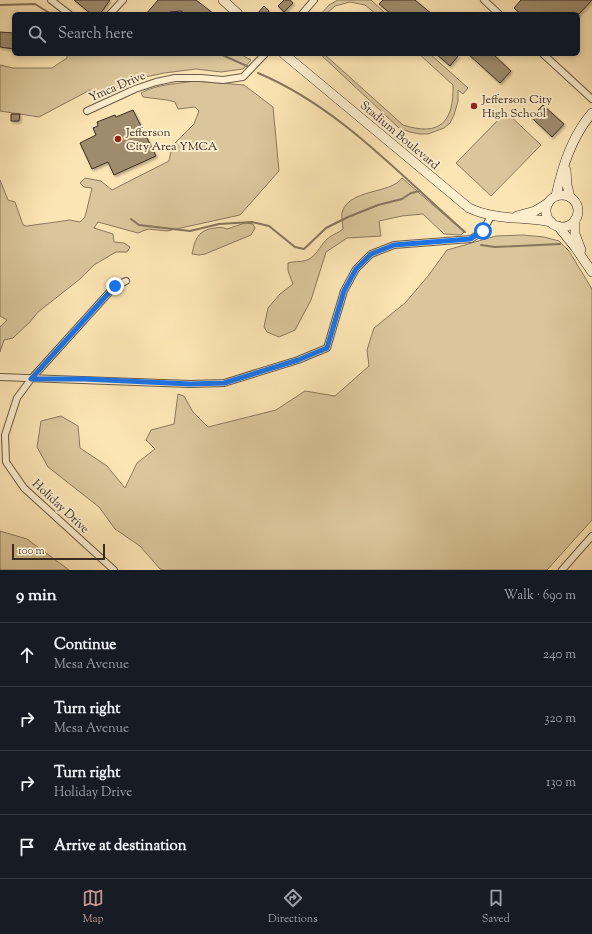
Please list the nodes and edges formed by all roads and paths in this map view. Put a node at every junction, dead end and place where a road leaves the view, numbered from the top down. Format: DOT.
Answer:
graph roads {
  1 [pos="51,0"];
  2 [pos="122,0"];
  3 [pos="223,0"];
  4 [pos="314,0"];
  5 [pos="484,0"];
  6 [pos="66,12"];
  7 [pos="112,12"];
  8 [pos="236,12"];
  9 [pos="304,12"];
  10 [pos="497,12"];
  11 [pos="263,56"];
  12 [pos="286,56"];
  13 [pos="545,56"];
  14 [pos="592,99"];
  15 [pos="87,111"];
  16 [pos="592,113"];
  17 [pos="566,160"];
  18 [pos="556,196"];
  19 [pos="570,198"];
  20 [pos="548,203"];
  21 [pos="491,216"];
  22 [pos="508,218"];
  23 [pos="575,220"];
  24 [pos="554,224"];
  25 [pos="584,259"];
  26 [pos="592,272"];
  27 [pos="126,281"];
  28 [pos="0,377"];
  29 [pos="31,379"];
  30 [pos="592,536"];
  31 [pos="114,570"];
  32 [pos="562,570"];
  1 -- 6 [label="street"];
  2 -- 7 [label="street"];
  3 -- 8 [label="main road"];
  4 -- 9 [label="street"];
  5 -- 10 [label="street"];
  11 -- 15 [label="street, Ymca Drive"];
  12 -- 21 [label="main road, Stadium Boulevard"];
  13 -- 14 [label="street"];
  16 -- 17 [label="main road"];
  17 -- 18 [label="main road"];
  17 -- 19 [label="main road"];
  18 -- 19 [label="main road"];
  18 -- 20 [label="main road"];
  19 -- 23 [label="main road"];
  20 -- 22 [label="main road, Stadium Boulevard"];
  20 -- 24 [label="main road"];
  21 -- 22 [label="main road, Stadium Boulevard"];
  21 -- 29 [label="street"];
  22 -- 24 [label="main road, Stadium Boulevard"];
  23 -- 24 [label="main road"];
  23 -- 25 [label="main road"];
  24 -- 25 [label="main road"];
  25 -- 26 [label="main road"];
  27 -- 29 [label="street, Holiday Drive"];
  28 -- 29 [label="street"];
  29 -- 31 [label="street, Holiday Drive"];
  30 -- 32 [label="street"];
}
